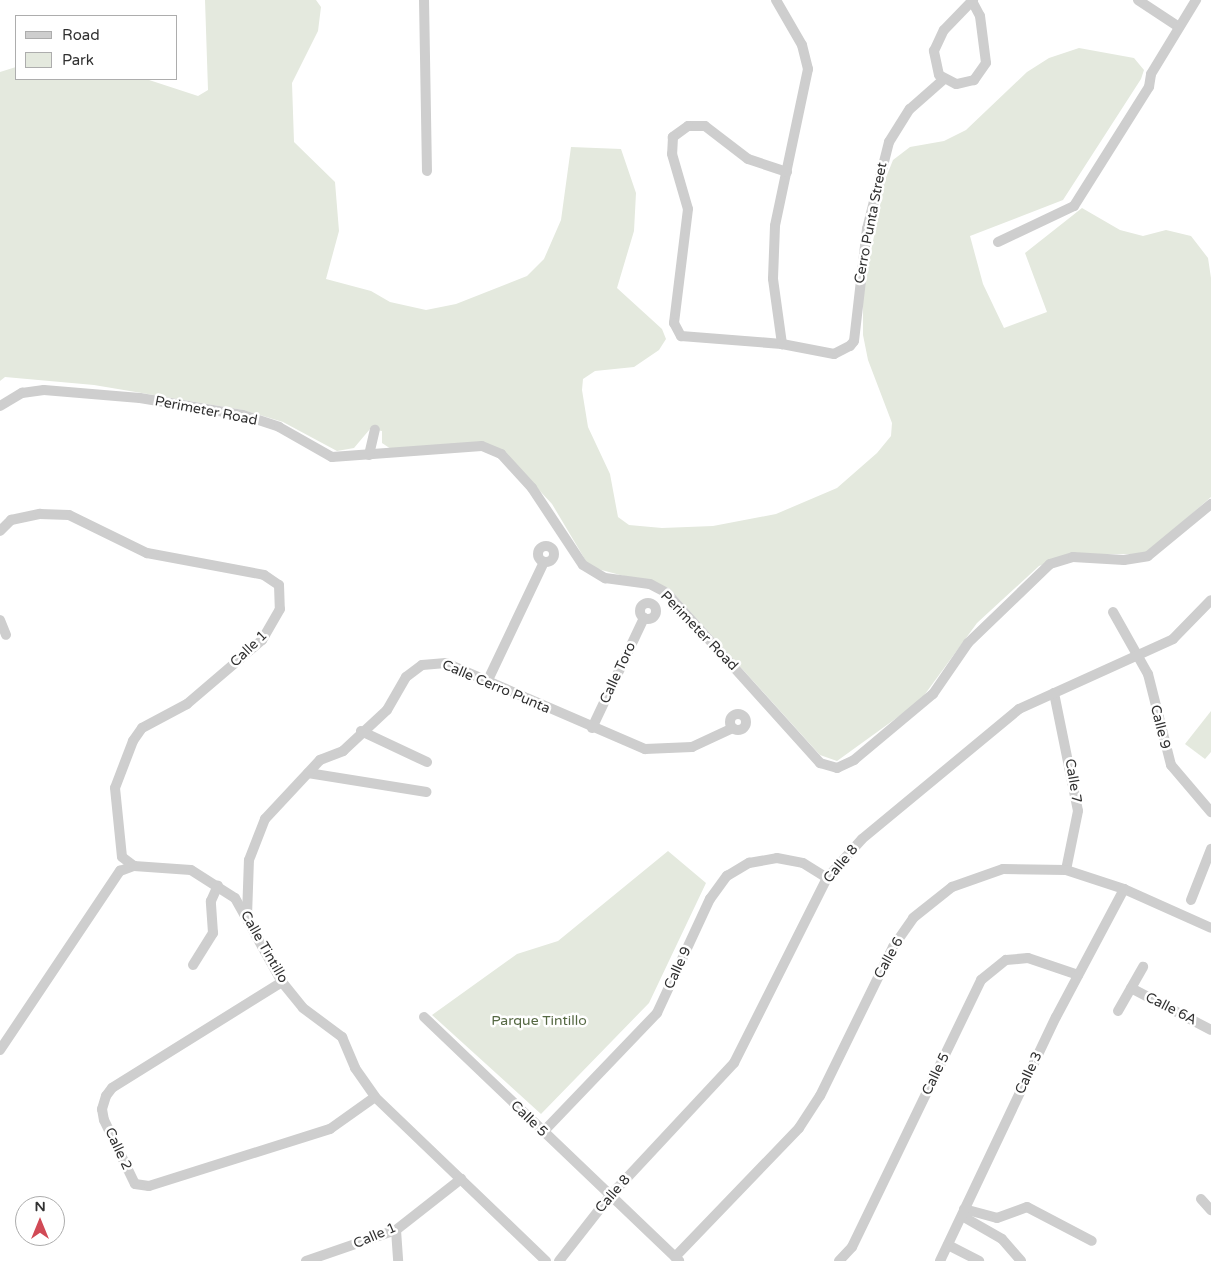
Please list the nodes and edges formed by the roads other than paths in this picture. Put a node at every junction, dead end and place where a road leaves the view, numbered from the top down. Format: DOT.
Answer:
graph roads {
  1 [pos="424,0"];
  2 [pos="776,0"];
  3 [pos="973,0"];
  4 [pos="1138,0"];
  5 [pos="1196,0"];
  6 [pos="1179,27"];
  7 [pos="944,79"];
  8 [pos="427,171"];
  9 [pos="787,172"];
  10 [pos="998,242"];
  11 [pos="782,344"];
  12 [pos="0,406"];
  13 [pos="375,430"];
  14 [pos="368,455"];
  15 [pos="1211,504"];
  16 [pos="0,532"];
  17 [pos="544,562"];
  18 [pos="1211,600"];
  19 [pos="1113,612"];
  20 [pos="644,618"];
  21 [pos="0,620"];
  22 [pos="6,635"];
  23 [pos="1138,656"];
  24 [pos="487,682"];
  25 [pos="1054,693"];
  26 [pos="592,728"];
  27 [pos="733,728"];
  28 [pos="361,731"];
  29 [pos="427,762"];
  30 [pos="308,773"];
  31 [pos="426,792"];
  32 [pos="1211,812"];
  33 [pos="1211,850"];
  34 [pos="134,866"];
  35 [pos="1066,870"];
  36 [pos="827,878"];
  37 [pos="218,885"];
  38 [pos="1124,889"];
  39 [pos="1191,900"];
  40 [pos="247,916"];
  41 [pos="1211,928"];
  42 [pos="193,965"];
  43 [pos="1143,967"];
  44 [pos="1078,975"];
  45 [pos="282,982"];
  46 [pos="1131,988"];
  47 [pos="1118,1011"];
  48 [pos="424,1017"];
  49 [pos="1211,1030"];
  50 [pos="0,1050"];
  51 [pos="374,1098"];
  52 [pos="544,1132"];
  53 [pos="461,1179"];
  54 [pos="610,1196"];
  55 [pos="1201,1199"];
  56 [pos="1211,1210"];
  57 [pos="963,1212"];
  58 [pos="396,1230"];
  59 [pos="1092,1241"];
  60 [pos="948,1245"];
  61 [pos="677,1259"];
  62 [pos="306,1261"];
  63 [pos="398,1261"];
  64 [pos="546,1261"];
  65 [pos="559,1261"];
  66 [pos="839,1261"];
  67 [pos="940,1261"];
  68 [pos="980,1261"];
  69 [pos="1021,1261"];
  1 -- 8 [label="street"];
  2 -- 9 [label="street"];
  3 -- 7 [label="street"];
  3 -- 7 [label="street"];
  4 -- 6 [label="street"];
  5 -- 6 [label="street"];
  6 -- 10 [label="street"];
  7 -- 11 [label="street, Cerro Punta Street"];
  9 -- 11 [label="street"];
  9 -- 11 [label="street, Cerro Punta Street"];
  12 -- 14 [label="street, Perimeter Road"];
  13 -- 14 [label="street"];
  14 -- 15 [label="street, Perimeter Road"];
  16 -- 34 [label="street, Calle 1"];
  17 -- 24 [label="street"];
  18 -- 23 [label="street, Calle 8"];
  19 -- 23 [label="street, Calle 9"];
  20 -- 26 [label="street, Calle Toro"];
  21 -- 22 [label="street"];
  23 -- 25 [label="street, Calle 8"];
  23 -- 32 [label="street, Calle 9"];
  24 -- 26 [label="street, Calle Cerro Punta"];
  24 -- 28 [label="street, Calle Cerro Punta"];
  25 -- 35 [label="street, Calle 7"];
  25 -- 36 [label="street, Calle 8"];
  26 -- 27 [label="street, Calle Cerro Punta"];
  28 -- 29 [label="street"];
  28 -- 30 [label="street, Calle Cerro Punta"];
  30 -- 31 [label="street"];
  30 -- 40 [label="street, Calle Cerro Punta"];
  33 -- 39 [label="street"];
  34 -- 37 [label="street, Calle Tintillo"];
  34 -- 50 [label="street"];
  35 -- 38 [label="street, Calle 6"];
  35 -- 61 [label="street, Calle 6"];
  36 -- 52 [label="street, Calle 9"];
  36 -- 54 [label="street, Calle 8"];
  37 -- 40 [label="street, Calle Tintillo"];
  37 -- 42 [label="street"];
  38 -- 41 [label="street, Calle 6"];
  38 -- 44 [label="street, Calle 3"];
  40 -- 45 [label="street, Calle Tintillo"];
  43 -- 46 [label="street"];
  44 -- 57 [label="street, Calle 3"];
  44 -- 66 [label="street, Calle 5"];
  45 -- 51 [label="street, Calle Tintillo"];
  45 -- 51 [label="street, Calle 2"];
  46 -- 47 [label="street"];
  46 -- 49 [label="street, Calle 6A"];
  48 -- 52 [label="street, Calle 5"];
  51 -- 53 [label="street, Calle Tintillo"];
  52 -- 54 [label="street, Calle 5"];
  53 -- 58 [label="street, Calle 1"];
  53 -- 64 [label="street, Calle Tintillo"];
  54 -- 61 [label="street, Calle 5"];
  54 -- 65 [label="street, Calle 8"];
  55 -- 56 [label="street"];
  57 -- 59 [label="street"];
  57 -- 60 [label="street, Calle 3"];
  57 -- 69 [label="street"];
  58 -- 62 [label="street, Calle 1"];
  58 -- 63 [label="street"];
  60 -- 67 [label="street, Calle 3"];
  60 -- 68 [label="street"];
}
